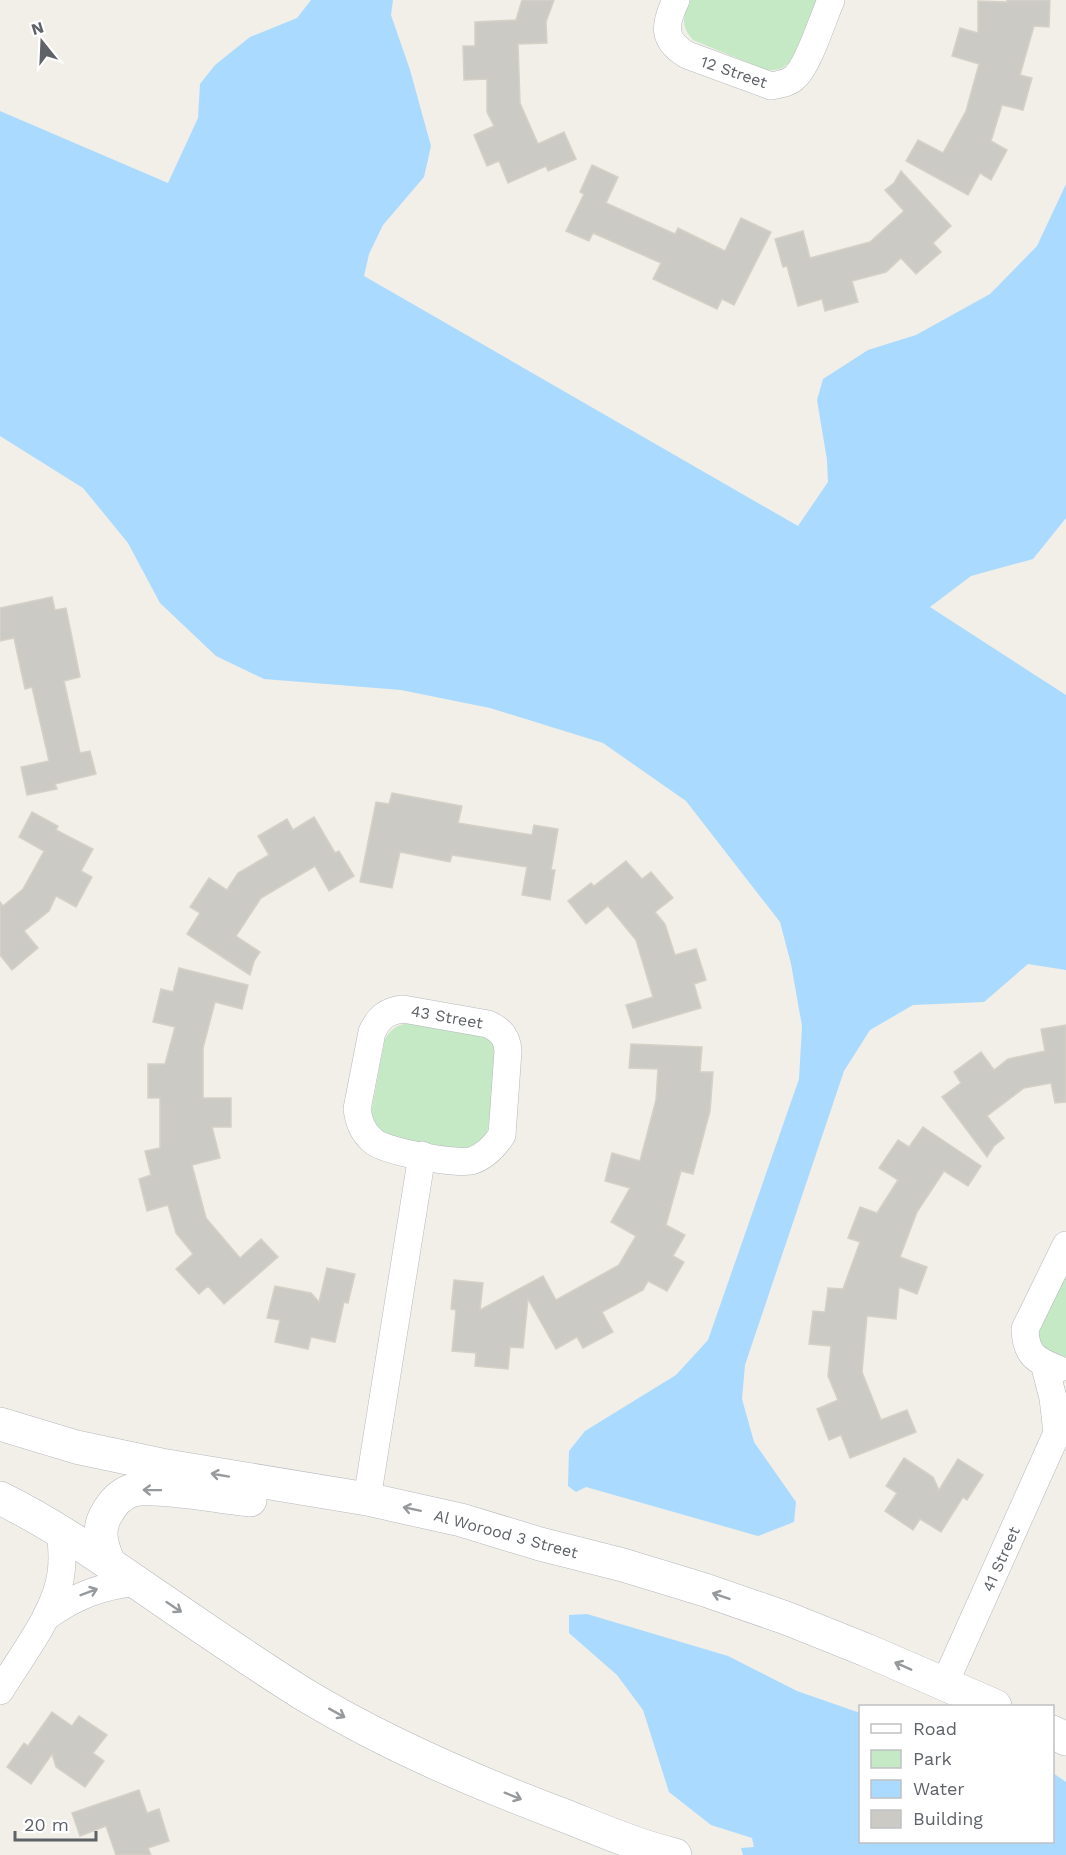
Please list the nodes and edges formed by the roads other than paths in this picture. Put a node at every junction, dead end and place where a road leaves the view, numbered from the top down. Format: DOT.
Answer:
graph roads {
  1 [pos="675,0"];
  2 [pos="831,0"];
  3 [pos="422,1155"];
  4 [pos="1066,1245"];
  5 [pos="1055,1368"];
  6 [pos="0,1424"];
  7 [pos="1062,1430"];
  8 [pos="314,1491"];
  9 [pos="0,1498"];
  10 [pos="367,1499"];
  11 [pos="60,1532"];
  12 [pos="108,1561"];
  13 [pos="137,1582"];
  14 [pos="46,1617"];
  15 [pos="944,1685"];
  16 [pos="0,1691"];
  17 [pos="990,1705"];
  18 [pos="614,1845"];
  19 [pos="675,1855"];
  1 -- 2 [label="street, 12 Street"];
  3 -- 3 [label="street, 43 Street"];
  3 -- 10 [label="street"];
  4 -- 5 [label="street, 41 Street"];
  5 -- 7 [label="street, 41 Street"];
  8 -- 6 [label="street, Al Worood 3 Street, one-way"];
  7 -- 15 [label="street, 41 Street"];
  8 -- 10 [label="street, Al Worood 3 Street"];
  8 -- 12 [label="street, one-way"];
  9 -- 11 [label="street"];
  15 -- 10 [label="street, Al Worood 3 Street, one-way"];
  11 -- 12 [label="street"];
  11 -- 14 [label="street"];
  12 -- 13 [label="street"];
  14 -- 13 [label="street, one-way"];
  13 -- 18 [label="street, one-way"];
  14 -- 16 [label="street"];
  15 -- 17 [label="street, Al Worood 3 Street"];
  18 -- 19 [label="street"];
}
